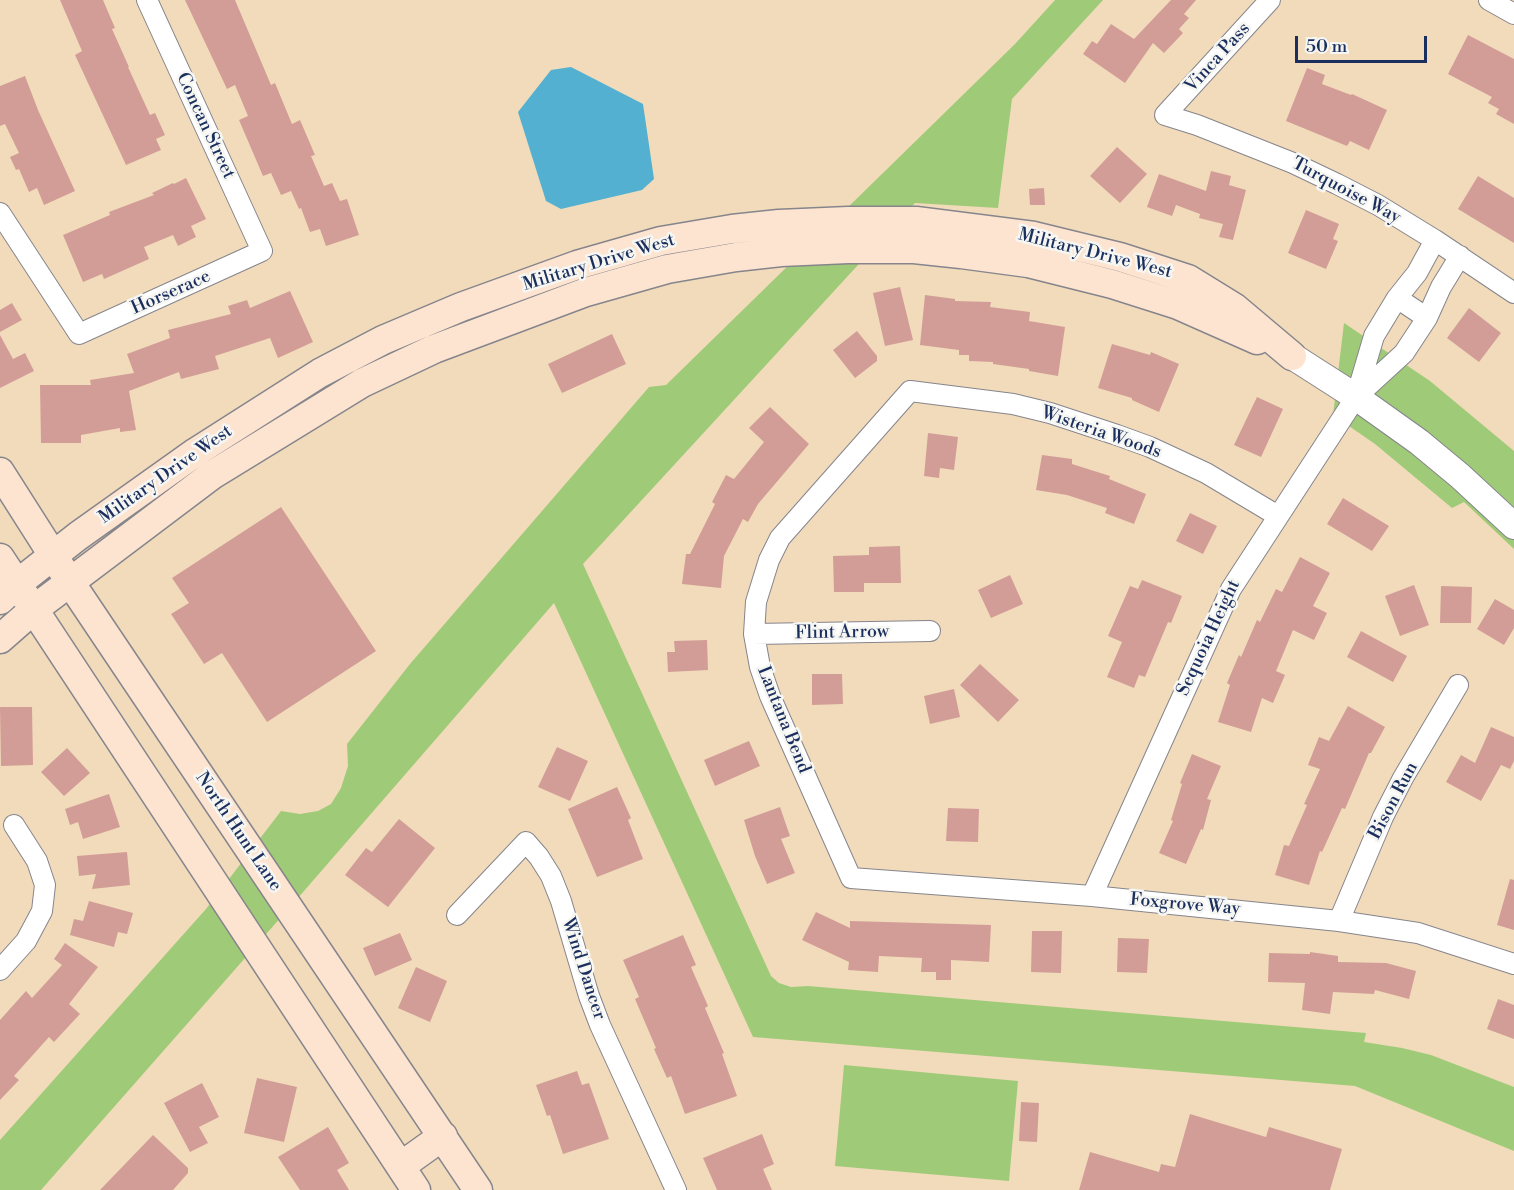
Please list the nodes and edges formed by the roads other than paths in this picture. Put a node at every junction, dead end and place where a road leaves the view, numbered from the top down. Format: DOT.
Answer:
graph roads {
  1 [pos="147,0"];
  2 [pos="1270,0"];
  3 [pos="1489,0"];
  4 [pos="1514,14"];
  5 [pos="1165,115"];
  6 [pos="0,213"];
  7 [pos="1435,240"];
  8 [pos="262,251"];
  9 [pos="1460,256"];
  10 [pos="1514,293"];
  11 [pos="1397,298"];
  12 [pos="461,307"];
  13 [pos="1427,318"];
  14 [pos="474,335"];
  15 [pos="1292,356"];
  16 [pos="910,391"];
  17 [pos="1356,397"];
  18 [pos="0,472"];
  19 [pos="1278,516"];
  20 [pos="1514,526"];
  21 [pos="54,555"];
  22 [pos="0,558"];
  23 [pos="70,582"];
  24 [pos="9,592"];
  25 [pos="33,610"];
  26 [pos="930,631"];
  27 [pos="754,634"];
  28 [pos="0,639"];
  29 [pos="1458,685"];
  30 [pos="14,825"];
  31 [pos="851,878"];
  32 [pos="1092,896"];
  33 [pos="457,915"];
  34 [pos="1339,921"];
  35 [pos="1514,964"];
  36 [pos="0,970"];
  37 [pos="443,1136"];
  38 [pos="401,1166"];
  39 [pos="416,1190"];
  40 [pos="478,1190"];
  41 [pos="676,1190"];
  1 -- 8 [label="street, Concan Street"];
  2 -- 5 [label="street, Vinca Pass"];
  3 -- 4 [label="street"];
  5 -- 7 [label="street, Turquoise Way"];
  6 -- 8 [label="street, Horserace"];
  7 -- 9 [label="street, Turquoise Way"];
  7 -- 11 [label="street, Sequoia Height"];
  9 -- 10 [label="street, Turquoise Way"];
  9 -- 13 [label="street, Sequoia Height"];
  11 -- 13 [label="street"];
  11 -- 17 [label="street, Sequoia Height"];
  12 -- 14 [label="street"];
  12 -- 15 [label="main road, Military Drive West"];
  12 -- 21 [label="main road, Military Drive West"];
  13 -- 17 [label="street, Sequoia Height"];
  14 -- 15 [label="main road, Military Drive West"];
  14 -- 23 [label="main road, Military Drive West"];
  15 -- 17 [label="street, Military Drive West"];
  16 -- 19 [label="street, Wisteria Woods"];
  16 -- 27 [label="street, Lantana Bend"];
  17 -- 19 [label="street, Sequoia Height"];
  17 -- 20 [label="street, Military Drive West"];
  18 -- 21 [label="main road, North Hunt Lane"];
  19 -- 32 [label="street, Sequoia Height"];
  21 -- 23 [label="main road, North Hunt Lane"];
  21 -- 24 [label="main road, Military Drive West"];
  22 -- 24 [label="main road"];
  23 -- 25 [label="main road, Military Drive West"];
  23 -- 37 [label="main road, North Hunt Lane"];
  24 -- 25 [label="main road"];
  25 -- 28 [label="main road, Military Drive West"];
  25 -- 38 [label="main road"];
  26 -- 27 [label="street, Flint Arrow"];
  27 -- 31 [label="street, Lantana Bend"];
  29 -- 34 [label="street, Bison Run"];
  30 -- 36 [label="street"];
  31 -- 32 [label="street, Foxgrove Way"];
  32 -- 34 [label="street, Foxgrove Way"];
  33 -- 41 [label="street, Wind Dancer"];
  34 -- 35 [label="street, Foxgrove Way"];
  37 -- 38 [label="main road"];
  37 -- 40 [label="main road, North Hunt Lane"];
  38 -- 39 [label="main road"];
}
